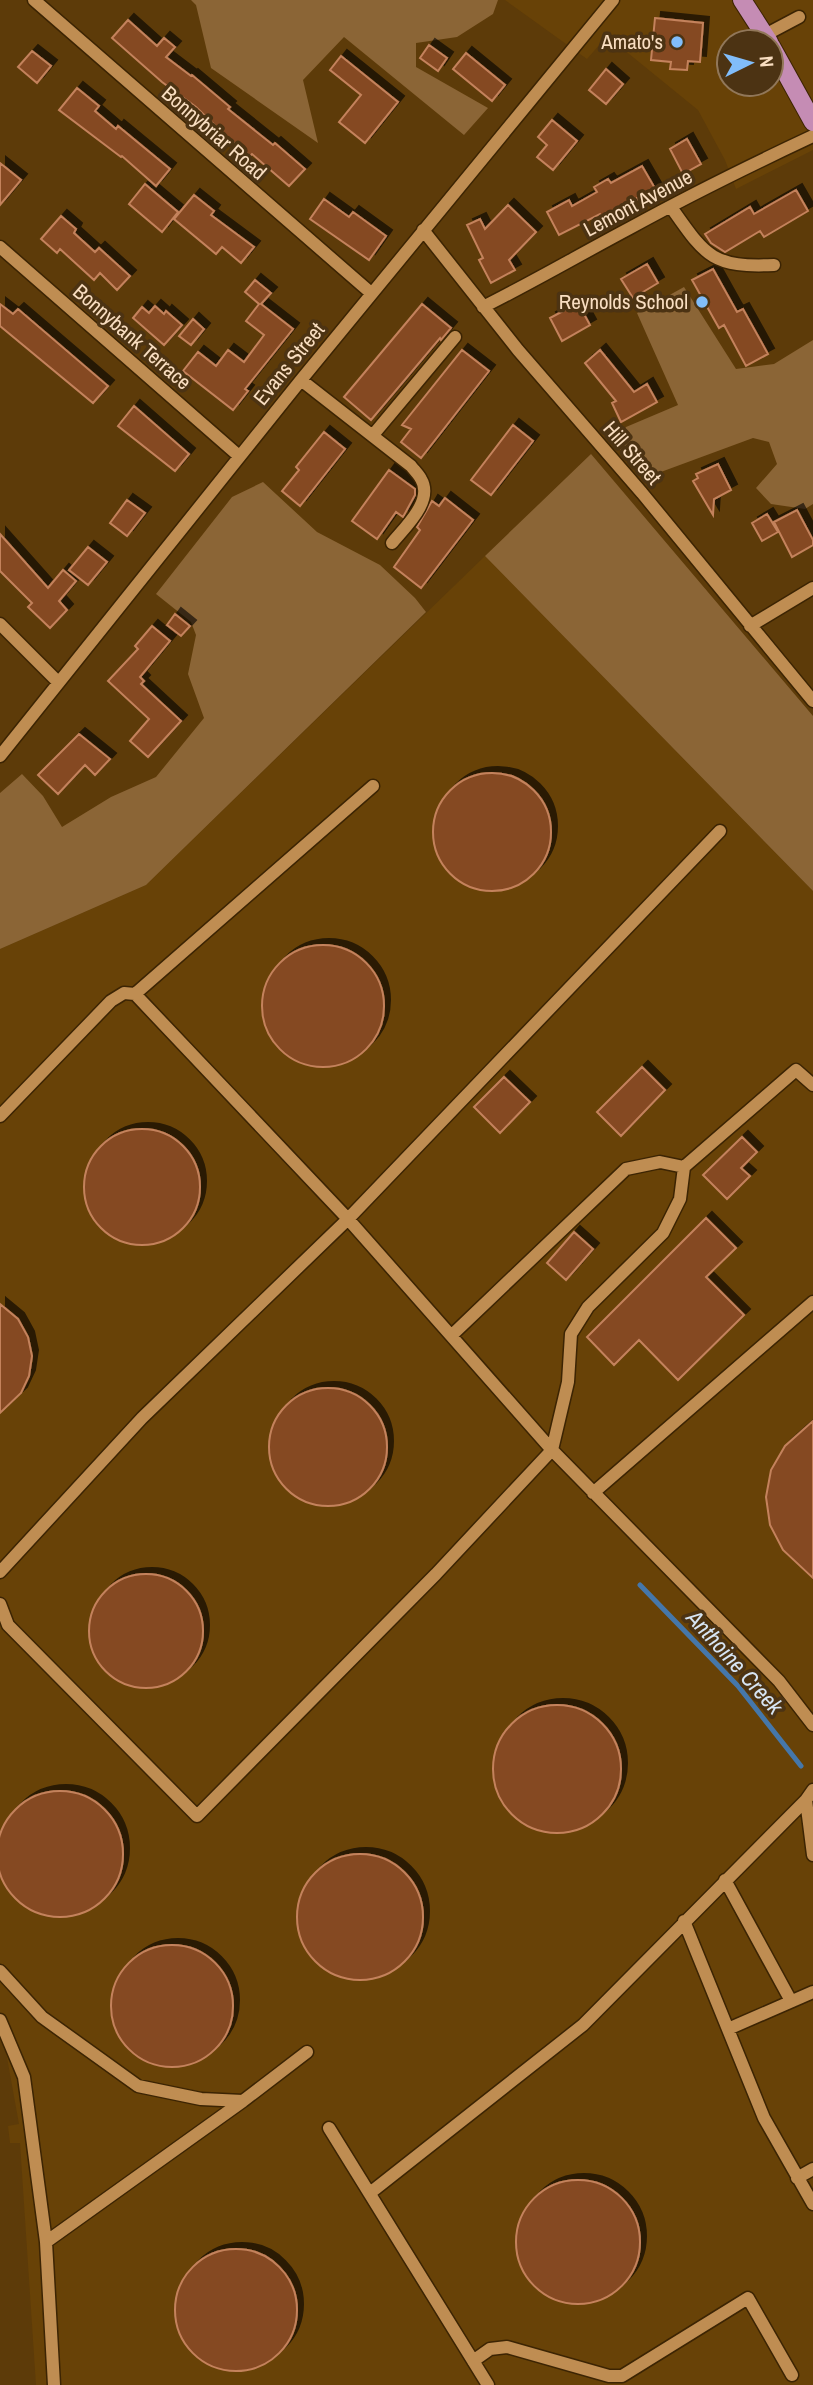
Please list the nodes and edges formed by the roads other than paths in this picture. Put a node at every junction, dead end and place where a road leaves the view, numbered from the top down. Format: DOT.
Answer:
graph roads {
  1 [pos="34,0"];
  2 [pos="742,0"];
  3 [pos="611,1"];
  4 [pos="799,17"];
  5 [pos="760,28"];
  6 [pos="785,28"];
  7 [pos="785,72"];
  8 [pos="813,122"];
  9 [pos="813,136"];
  10 [pos="671,207"];
  11 [pos="423,230"];
  12 [pos="0,247"];
  13 [pos="774,265"];
  14 [pos="371,293"];
  15 [pos="482,307"];
  16 [pos="456,337"];
  17 [pos="301,380"];
  18 [pos="373,435"];
  19 [pos="239,456"];
  20 [pos="392,543"];
  21 [pos="813,588"];
  22 [pos="0,624"];
  23 [pos="750,626"];
  24 [pos="58,682"];
  25 [pos="813,701"];
  26 [pos="0,756"];
  27 [pos="373,786"];
  28 [pos="720,831"];
  29 [pos="135,994"];
  30 [pos="813,1086"];
  31 [pos="0,1116"];
  32 [pos="684,1167"];
  33 [pos="348,1220"];
  34 [pos="813,1302"];
  35 [pos="452,1335"];
  36 [pos="552,1450"];
  37 [pos="593,1493"];
  38 [pos="0,1572"];
  39 [pos="0,1604"];
  40 [pos="813,1725"];
  41 [pos="810,1795"];
  42 [pos="813,1855"];
  43 [pos="725,1880"];
  44 [pos="684,1922"];
  45 [pos="0,1971"];
  46 [pos="813,1992"];
  47 [pos="791,2001"];
  48 [pos="0,2020"];
  49 [pos="728,2029"];
  50 [pos="307,2052"];
  51 [pos="243,2101"];
  52 [pos="329,2129"];
  53 [pos="813,2169"];
  54 [pos="797,2178"];
  55 [pos="370,2193"];
  56 [pos="813,2204"];
  57 [pos="46,2242"];
  58 [pos="473,2361"];
  59 [pos="792,2375"];
  60 [pos="54,2385"];
  61 [pos="488,2385"];
  1 -- 14 [label="street, Bonnybriar Road"];
  2 -- 5 [label="main road"];
  3 -- 11 [label="street, Evans Street"];
  4 -- 6 [label="street"];
  7 -- 8 [label="main road"];
  9 -- 10 [label="street, Lemont Avenue"];
  10 -- 13 [label="street"];
  10 -- 15 [label="street, Lemont Avenue"];
  11 -- 14 [label="street, Evans Street"];
  11 -- 15 [label="street, Hill Street"];
  12 -- 19 [label="street, Bonnybank Terrace"];
  14 -- 17 [label="street, Evans Street"];
  15 -- 23 [label="street, Hill Street"];
  16 -- 18 [label="street"];
  17 -- 18 [label="street"];
  17 -- 19 [label="street, Evans Street"];
  18 -- 20 [label="street"];
  19 -- 24 [label="street, Evans Street"];
  21 -- 23 [label="street"];
  22 -- 24 [label="street"];
  23 -- 25 [label="street, Hill Street"];
  24 -- 26 [label="street, Evans Street"];
  27 -- 29 [label="street"];
  28 -- 33 [label="street"];
  29 -- 31 [label="street"];
  29 -- 33 [label="street"];
  30 -- 32 [label="street"];
  32 -- 35 [label="street"];
  32 -- 36 [label="street"];
  33 -- 35 [label="street"];
  33 -- 38 [label="street"];
  34 -- 37 [label="street"];
  35 -- 36 [label="street"];
  36 -- 37 [label="street"];
  36 -- 39 [label="street"];
  37 -- 40 [label="street"];
  41 -- 42 [label="street"];
  41 -- 43 [label="street"];
  43 -- 44 [label="street"];
  43 -- 47 [label="street"];
  44 -- 49 [label="street"];
  44 -- 55 [label="street"];
  45 -- 51 [label="street"];
  46 -- 47 [label="street"];
  47 -- 49 [label="street"];
  48 -- 57 [label="street"];
  49 -- 54 [label="street"];
  50 -- 51 [label="street"];
  51 -- 57 [label="street"];
  52 -- 55 [label="street"];
  53 -- 54 [label="street"];
  54 -- 56 [label="street"];
  55 -- 58 [label="street"];
  57 -- 60 [label="street"];
  58 -- 59 [label="street"];
  58 -- 61 [label="street"];
}
